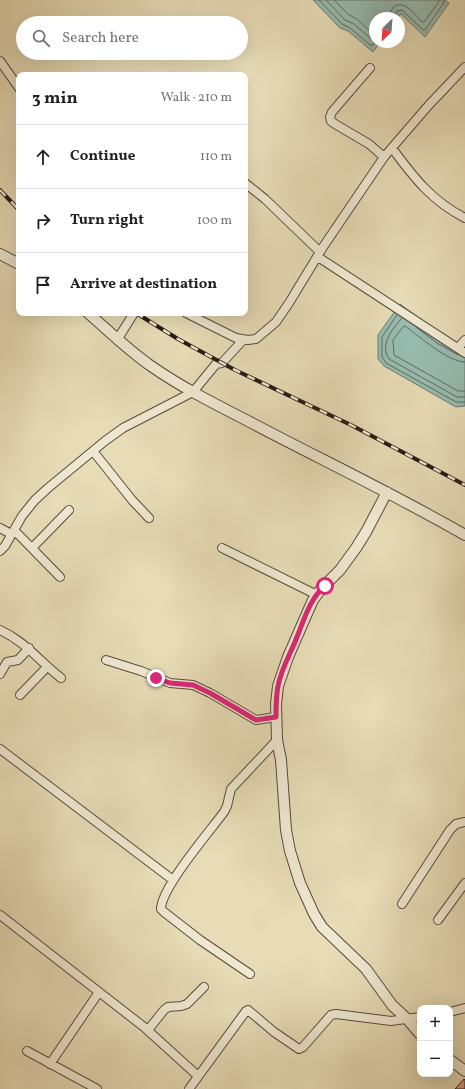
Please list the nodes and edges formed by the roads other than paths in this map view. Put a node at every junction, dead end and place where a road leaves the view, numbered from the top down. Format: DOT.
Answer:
graph roads {
  1 [pos="0,61"];
  2 [pos="465,67"];
  3 [pos="370,68"];
  4 [pos="16,84"];
  5 [pos="392,148"];
  6 [pos="384,157"];
  7 [pos="248,185"];
  8 [pos="465,218"];
  9 [pos="0,254"];
  10 [pos="319,254"];
  11 [pos="16,262"];
  12 [pos="91,316"];
  13 [pos="132,316"];
  14 [pos="192,316"];
  15 [pos="116,340"];
  16 [pos="243,340"];
  17 [pos="465,340"];
  18 [pos="458,348"];
  19 [pos="465,353"];
  20 [pos="193,392"];
  21 [pos="93,451"];
  22 [pos="387,492"];
  23 [pos="69,510"];
  24 [pos="149,518"];
  25 [pos="0,528"];
  26 [pos="13,532"];
  27 [pos="465,535"];
  28 [pos="32,548"];
  29 [pos="222,548"];
  30 [pos="0,551"];
  31 [pos="60,577"];
  32 [pos="317,595"];
  33 [pos="0,630"];
  34 [pos="29,648"];
  35 [pos="106,660"];
  36 [pos="47,667"];
  37 [pos="0,674"];
  38 [pos="61,678"];
  39 [pos="20,696"];
  40 [pos="276,717"];
  41 [pos="277,740"];
  42 [pos="0,749"];
  43 [pos="465,822"];
  44 [pos="173,880"];
  45 [pos="465,883"];
  46 [pos="402,904"];
  47 [pos="0,915"];
  48 [pos="438,920"];
  49 [pos="250,974"];
  50 [pos="204,987"];
  51 [pos="99,992"];
  52 [pos="465,1008"];
  53 [pos="453,1011"];
  54 [pos="417,1018"];
  55 [pos="408,1020"];
  56 [pos="148,1030"];
  57 [pos="417,1030"];
  58 [pos="27,1051"];
  59 [pos="453,1062"];
  60 [pos="50,1064"];
  61 [pos="465,1071"];
  62 [pos="198,1076"];
  63 [pos="95,1089"];
  64 [pos="189,1089"];
  1 -- 4 [label="street"];
  2 -- 5 [label="street"];
  3 -- 6 [label="street"];
  5 -- 6 [label="street"];
  5 -- 8 [label="street"];
  6 -- 10 [label="street"];
  7 -- 10 [label="street"];
  9 -- 11 [label="street"];
  10 -- 16 [label="street"];
  10 -- 18 [label="street"];
  12 -- 15 [label="street"];
  13 -- 15 [label="street"];
  14 -- 16 [label="street"];
  15 -- 20 [label="street"];
  16 -- 20 [label="street"];
  17 -- 18 [label="street"];
  18 -- 19 [label="street"];
  20 -- 21 [label="street"];
  20 -- 22 [label="street"];
  21 -- 24 [label="street"];
  21 -- 26 [label="street"];
  22 -- 27 [label="street"];
  22 -- 32 [label="street"];
  23 -- 28 [label="street"];
  25 -- 26 [label="street"];
  26 -- 28 [label="street"];
  26 -- 30 [label="street"];
  28 -- 31 [label="street"];
  29 -- 32 [label="street"];
  32 -- 40 [label="street"];
  33 -- 34 [label="street"];
  34 -- 36 [label="street"];
  34 -- 37 [label="street"];
  35 -- 40 [label="street"];
  36 -- 38 [label="street"];
  36 -- 39 [label="street"];
  40 -- 41 [label="street"];
  41 -- 44 [label="street"];
  41 -- 55 [label="street"];
  42 -- 44 [label="street"];
  43 -- 46 [label="street"];
  44 -- 49 [label="street"];
  45 -- 48 [label="street"];
  47 -- 51 [label="street"];
  50 -- 56 [label="street"];
  51 -- 56 [label="street"];
  51 -- 60 [label="street"];
  52 -- 53 [label="street"];
  54 -- 55 [label="street"];
  55 -- 57 [label="street"];
  55 -- 62 [label="street"];
  56 -- 62 [label="street"];
  58 -- 60 [label="street"];
  59 -- 61 [label="street"];
  60 -- 63 [label="street"];
  62 -- 64 [label="street"];
}
